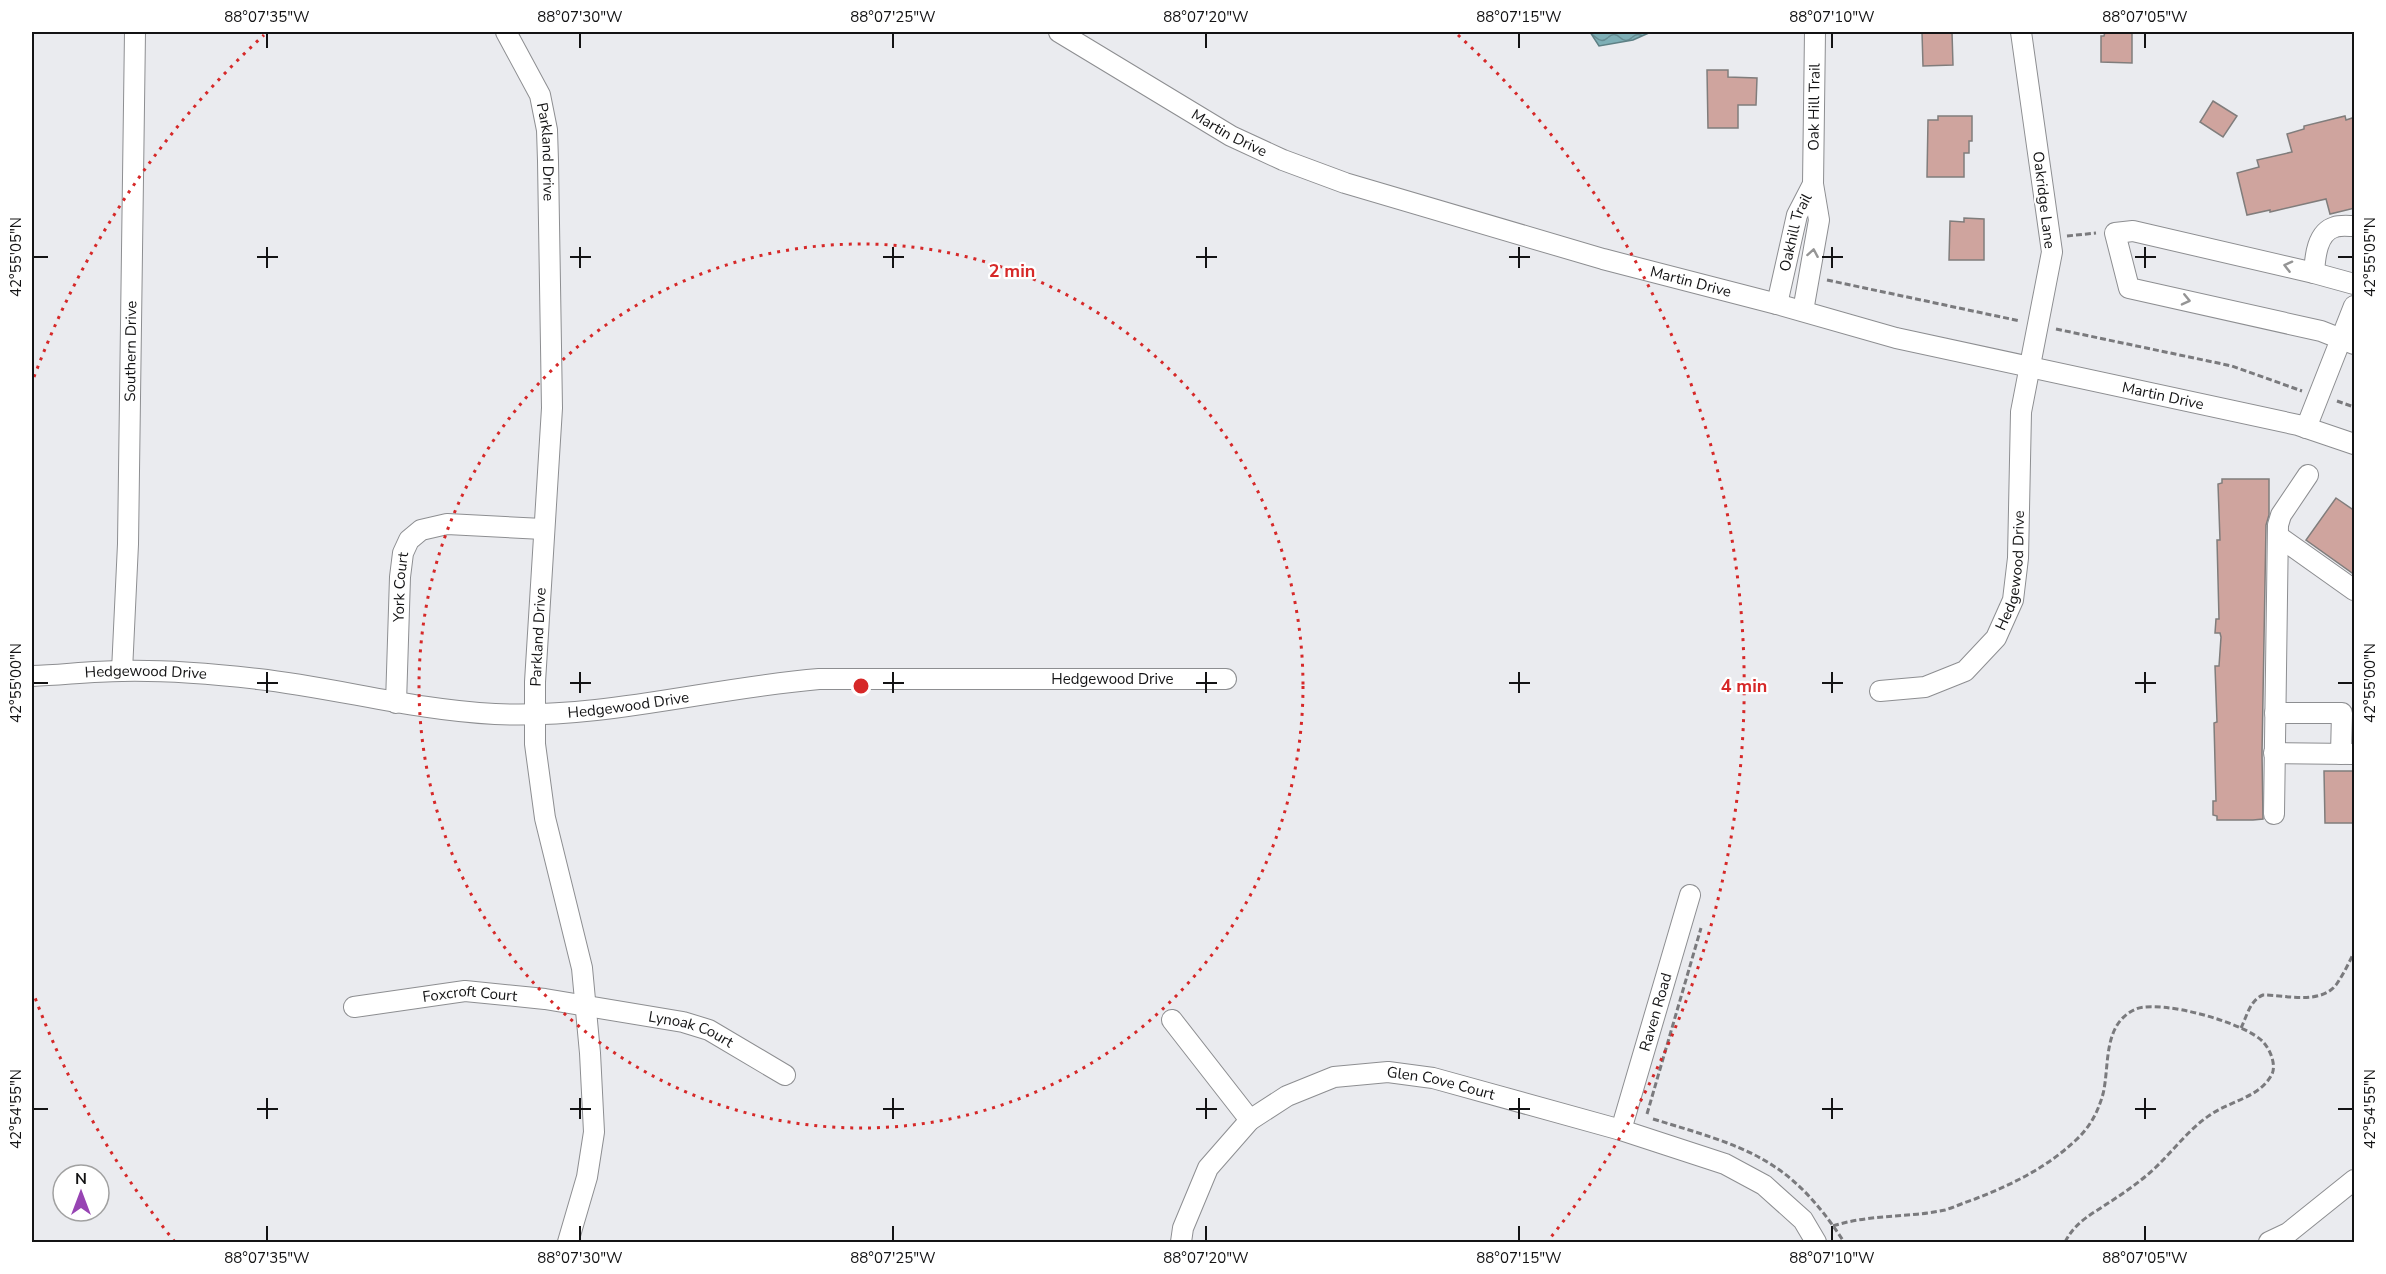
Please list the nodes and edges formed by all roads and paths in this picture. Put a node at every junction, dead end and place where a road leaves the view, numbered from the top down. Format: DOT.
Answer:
graph roads {
  1 [pos="135,32"];
  2 [pos="506,32"];
  3 [pos="1059,32"];
  4 [pos="1815,32"];
  5 [pos="2021,32"];
  6 [pos="1813,184"];
  7 [pos="2355,226"];
  8 [pos="2115,233"];
  9 [pos="2050,239"];
  10 [pos="2314,273"];
  11 [pos="1809,277"];
  12 [pos="2355,284"];
  13 [pos="1777,303"];
  14 [pos="2355,306"];
  15 [pos="1803,310"];
  16 [pos="2037,325"];
  17 [pos="2348,342"];
  18 [pos="2029,368"];
  19 [pos="2318,397"];
  20 [pos="2355,407"];
  21 [pos="2306,428"];
  22 [pos="2355,444"];
  23 [pos="2308,475"];
  24 [pos="543,530"];
  25 [pos="2278,536"];
  26 [pos="2355,590"];
  27 [pos="122,670"];
  28 [pos="32,676"];
  29 [pos="1226,679"];
  30 [pos="1880,691"];
  31 [pos="396,703"];
  32 [pos="2275,713"];
  33 [pos="535,715"];
  34 [pos="2274,753"];
  35 [pos="2348,754"];
  36 [pos="2274,814"];
  37 [pos="1690,895"];
  38 [pos="2355,952"];
  39 [pos="354,1007"];
  40 [pos="587,1007"];
  41 [pos="1172,1020"];
  42 [pos="2241,1028"];
  43 [pos="785,1075"];
  44 [pos="1250,1120"];
  45 [pos="1621,1130"];
  46 [pos="2355,1180"];
  47 [pos="1833,1226"];
  48 [pos="568,1242"];
  49 [pos="1181,1242"];
  50 [pos="1816,1242"];
  51 [pos="1844,1242"];
  52 [pos="2065,1242"];
  53 [pos="2269,1242"];
  1 -- 27 [label="street, Southern Drive"];
  2 -- 24 [label="street, Parkland Drive"];
  3 -- 13 [label="street, Martin Drive"];
  4 -- 6 [label="street, Oak Hill Trail"];
  5 -- 9 [label="street, Oakridge Lane"];
  11 -- 6 [label="street, Oakhill Trail, one-way"];
  6 -- 13 [label="street, Oakhill Trail"];
  7 -- 10 [label="street"];
  8 -- 9 [label="path"];
  10 -- 8 [label="street, one-way"];
  8 -- 17 [label="street, one-way"];
  9 -- 16 [label="street, Oakridge Lane"];
  10 -- 12 [label="street"];
  11 -- 15 [label="street, Oakhill Trail"];
  11 -- 16 [label="path"];
  13 -- 15 [label="street, Martin Drive"];
  14 -- 17 [label="street"];
  15 -- 18 [label="street, Martin Drive"];
  16 -- 18 [label="street, Oakridge Lane"];
  16 -- 19 [label="path"];
  17 -- 19 [label="street"];
  18 -- 21 [label="street, Martin Drive"];
  18 -- 30 [label="street, Hedgewood Drive"];
  19 -- 20 [label="path"];
  19 -- 21 [label="street"];
  21 -- 22 [label="street, Martin Drive"];
  23 -- 25 [label="street"];
  24 -- 31 [label="street, York Court"];
  24 -- 33 [label="street, Parkland Drive"];
  25 -- 26 [label="street"];
  25 -- 32 [label="street"];
  27 -- 28 [label="street, Hedgewood Drive"];
  27 -- 31 [label="street, Hedgewood Drive"];
  29 -- 33 [label="street, Hedgewood Drive"];
  31 -- 33 [label="street, Hedgewood Drive"];
  32 -- 34 [label="street"];
  32 -- 35 [label="street"];
  33 -- 40 [label="street, Parkland Drive"];
  34 -- 35 [label="street"];
  34 -- 36 [label="street"];
  37 -- 45 [label="street, Raven Road"];
  37 -- 47 [label="path"];
  38 -- 42 [label="path"];
  39 -- 40 [label="street, Foxcroft Court"];
  40 -- 43 [label="street, Lynoak Court"];
  40 -- 48 [label="street, Parkland Drive"];
  41 -- 44 [label="street"];
  42 -- 47 [label="path"];
  42 -- 52 [label="path"];
  44 -- 45 [label="street, Glen Cove Court"];
  44 -- 49 [label="street, Glen Cove Court"];
  45 -- 50 [label="street, Glen Cove Court"];
  46 -- 53 [label="street"];
  47 -- 51 [label="path"];
}
